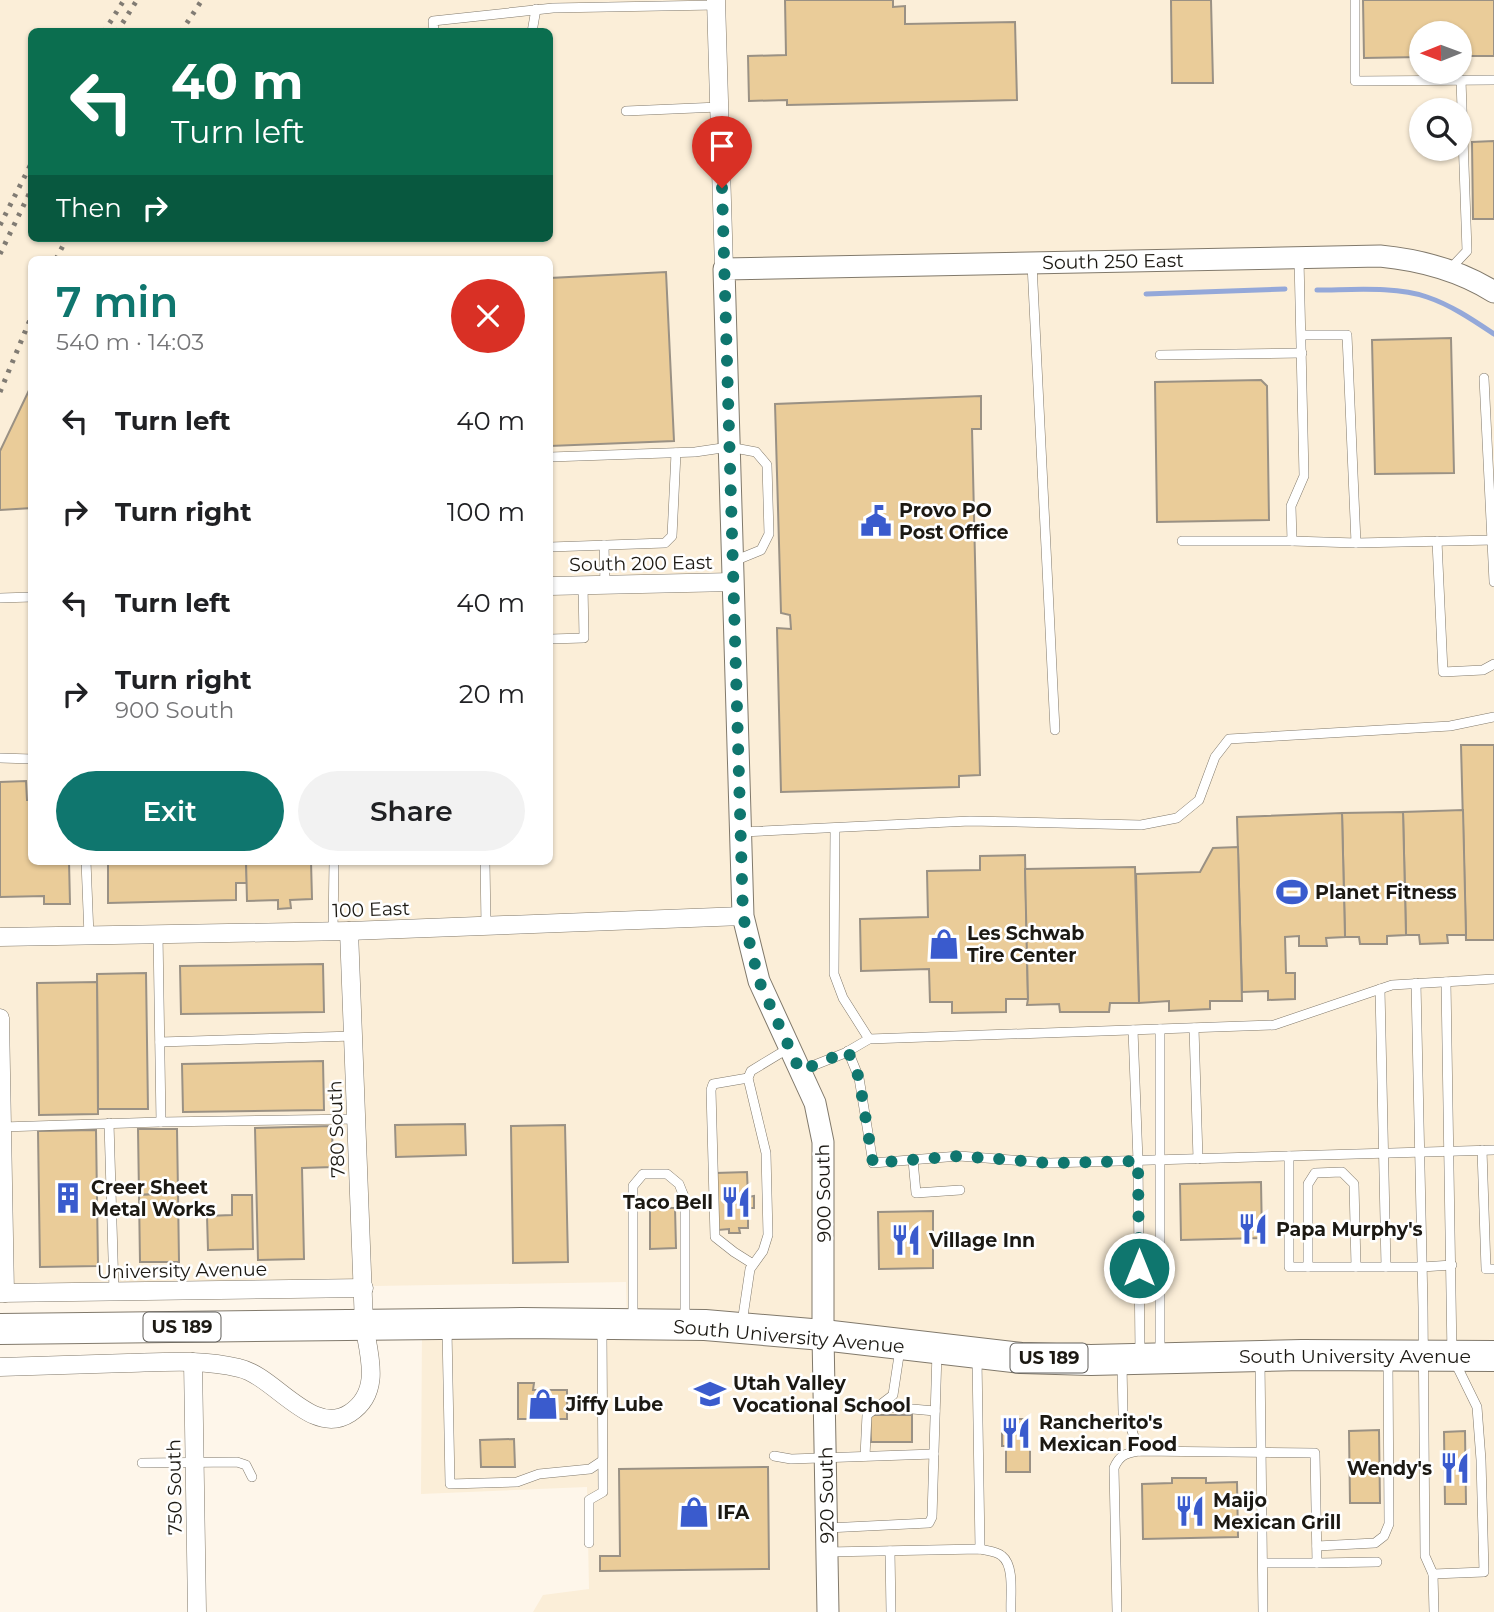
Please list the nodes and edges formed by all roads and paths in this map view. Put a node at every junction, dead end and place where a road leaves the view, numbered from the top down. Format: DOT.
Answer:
graph roads {
  1 [pos="1354,0"];
  2 [pos="716,2"];
  3 [pos="536,9"];
  4 [pos="434,28"];
  5 [pos="533,28"];
  6 [pos="1472,80"];
  7 [pos="1494,80"];
  8 [pos="1409,81"];
  9 [pos="1461,84"];
  10 [pos="719,107"];
  11 [pos="626,111"];
  12 [pos="1299,257"];
  13 [pos="1031,262"];
  14 [pos="724,268"];
  15 [pos="1449,270"];
  16 [pos="1494,292"];
  17 [pos="1302,335"];
  18 [pos="1302,353"];
  19 [pos="1160,355"];
  20 [pos="1484,378"];
  21 [pos="729,447"];
  22 [pos="676,453"];
  23 [pos="553,457"];
  24 [pos="1493,540"];
  25 [pos="1182,541"];
  26 [pos="1292,541"];
  27 [pos="1437,541"];
  28 [pos="1356,543"];
  29 [pos="604,545"];
  30 [pos="553,547"];
  31 [pos="732,572"];
  32 [pos="1494,582"];
  33 [pos="583,585"];
  34 [pos="605,585"];
  35 [pos="553,586"];
  36 [pos="28,597"];
  37 [pos="0,598"];
  38 [pos="553,639"];
  39 [pos="1494,664"];
  40 [pos="1494,717"];
  41 [pos="1055,730"];
  42 [pos="0,758"];
  43 [pos="28,758"];
  44 [pos="835,828"];
  45 [pos="740,832"];
  46 [pos="86,865"];
  47 [pos="334,865"];
  48 [pos="485,865"];
  49 [pos="743,916"];
  50 [pos="486,926"];
  51 [pos="341,931"];
  52 [pos="158,934"];
  53 [pos="89,936"];
  54 [pos="0,937"];
  55 [pos="1494,979"];
  56 [pos="1446,982"];
  57 [pos="1416,984"];
  58 [pos="1380,989"];
  59 [pos="0,1018"];
  60 [pos="1194,1028"];
  61 [pos="1160,1029"];
  62 [pos="1133,1030"];
  63 [pos="354,1036"];
  64 [pos="869,1039"];
  65 [pos="160,1042"];
  66 [pos="789,1047"];
  67 [pos="848,1051"];
  68 [pos="800,1071"];
  69 [pos="748,1078"];
  70 [pos="357,1119"];
  71 [pos="161,1122"];
  72 [pos="109,1123"];
  73 [pos="2,1127"];
  74 [pos="1482,1150"];
  75 [pos="1494,1150"];
  76 [pos="1449,1151"];
  77 [pos="1419,1152"];
  78 [pos="1385,1153"];
  79 [pos="1289,1156"];
  80 [pos="1198,1159"];
  81 [pos="914,1160"];
  82 [pos="1160,1160"];
  83 [pos="1138,1161"];
  84 [pos="960,1190"];
  85 [pos="753,1264"];
  86 [pos="1452,1265"];
  87 [pos="1308,1267"];
  88 [pos="1356,1267"];
  89 [pos="1386,1267"];
  90 [pos="1422,1267"];
  91 [pos="1139,1268"];
  92 [pos="1161,1268"];
  93 [pos="1494,1269"];
  94 [pos="364,1288"];
  95 [pos="114,1291"];
  96 [pos="2,1293"];
  97 [pos="447,1324"];
  98 [pos="364,1325"];
  99 [pos="602,1325"];
  100 [pos="633,1325"];
  101 [pos="685,1325"];
  102 [pos="741,1328"];
  103 [pos="0,1329"];
  104 [pos="823,1335"];
  105 [pos="901,1345"];
  106 [pos="937,1349"];
  107 [pos="977,1353"];
  108 [pos="1388,1355"];
  109 [pos="1260,1356"];
  110 [pos="1438,1356"];
  111 [pos="1494,1356"];
  112 [pos="1140,1359"];
  113 [pos="193,1362"];
  114 [pos="0,1367"];
  115 [pos="878,1406"];
  116 [pos="935,1411"];
  117 [pos="1139,1451"];
  118 [pos="934,1454"];
  119 [pos="1261,1454"];
  120 [pos="774,1456"];
  121 [pos="865,1456"];
  122 [pos="825,1458"];
  123 [pos="602,1461"];
  124 [pos="195,1462"];
  125 [pos="142,1463"];
  126 [pos="252,1477"];
  127 [pos="827,1528"];
  128 [pos="589,1543"];
  129 [pos="1317,1546"];
  130 [pos="980,1549"];
  131 [pos="890,1551"];
  132 [pos="827,1552"];
  133 [pos="1377,1562"];
  134 [pos="1263,1563"];
  135 [pos="1317,1563"];
  136 [pos="1433,1574"];
  137 [pos="197,1612"];
  138 [pos="828,1612"];
  139 [pos="891,1612"];
  140 [pos="1011,1612"];
  141 [pos="1117,1612"];
  142 [pos="1263,1612"];
  143 [pos="1434,1612"];
  1 -- 8 [label="lane"];
  2 -- 3 [label="lane"];
  2 -- 10 [label="street"];
  3 -- 4 [label="lane"];
  3 -- 5 [label="lane"];
  6 -- 7 [label="lane"];
  9 -- 15 [label="lane"];
  10 -- 11 [label="lane"];
  10 -- 14 [label="street"];
  12 -- 13 [label="street, South 250 East"];
  12 -- 15 [label="street, South 250 East"];
  12 -- 17 [label="lane"];
  13 -- 14 [label="street, South 250 East"];
  13 -- 41 [label="lane"];
  14 -- 21 [label="street, 900 South"];
  15 -- 16 [label="street, South 250 East"];
  17 -- 18 [label="lane"];
  17 -- 28 [label="lane"];
  18 -- 19 [label="lane"];
  18 -- 26 [label="lane"];
  20 -- 24 [label="lane"];
  21 -- 22 [label="lane"];
  21 -- 31 [label="street, 900 South"];
  21 -- 31 [label="lane"];
  22 -- 23 [label="lane"];
  22 -- 29 [label="lane"];
  24 -- 27 [label="lane"];
  24 -- 32 [label="lane"];
  25 -- 26 [label="lane"];
  26 -- 28 [label="lane"];
  27 -- 28 [label="lane"];
  27 -- 39 [label="lane"];
  29 -- 30 [label="lane"];
  29 -- 34 [label="lane"];
  31 -- 34 [label="street, South 200 East"];
  31 -- 45 [label="street, 900 South"];
  33 -- 34 [label="street, South 200 East"];
  33 -- 35 [label="street, South 200 East"];
  33 -- 38 [label="lane"];
  36 -- 37 [label="lane"];
  40 -- 44 [label="lane"];
  42 -- 43 [label="lane"];
  44 -- 45 [label="lane"];
  44 -- 64 [label="lane"];
  45 -- 49 [label="street, 900 South"];
  46 -- 53 [label="lane"];
  47 -- 51 [label="lane"];
  48 -- 50 [label="lane"];
  49 -- 50 [label="street, 100 East"];
  49 -- 66 [label="street, 900 South"];
  50 -- 51 [label="street, 100 East"];
  51 -- 52 [label="street, 100 East"];
  51 -- 63 [label="street, 780 South"];
  52 -- 53 [label="street, 100 East"];
  52 -- 65 [label="lane"];
  53 -- 54 [label="street, 100 East"];
  55 -- 56 [label="lane"];
  56 -- 57 [label="lane"];
  56 -- 76 [label="lane"];
  57 -- 58 [label="lane"];
  57 -- 77 [label="lane"];
  58 -- 60 [label="lane"];
  58 -- 78 [label="lane"];
  59 -- 73 [label="street"];
  60 -- 61 [label="lane"];
  60 -- 80 [label="lane"];
  61 -- 62 [label="lane"];
  61 -- 82 [label="lane"];
  62 -- 64 [label="lane"];
  62 -- 83 [label="lane"];
  63 -- 65 [label="lane"];
  63 -- 70 [label="street, 780 South"];
  64 -- 67 [label="lane"];
  65 -- 71 [label="lane"];
  66 -- 68 [label="street, 900 South"];
  66 -- 69 [label="lane"];
  67 -- 68 [label="lane"];
  67 -- 81 [label="lane"];
  68 -- 104 [label="street, 900 South"];
  69 -- 85 [label="lane"];
  69 -- 85 [label="lane"];
  70 -- 71 [label="lane"];
  70 -- 94 [label="street, 780 South"];
  71 -- 72 [label="lane"];
  72 -- 73 [label="lane"];
  72 -- 95 [label="lane"];
  73 -- 96 [label="street"];
  74 -- 75 [label="lane"];
  74 -- 76 [label="lane"];
  74 -- 93 [label="lane"];
  76 -- 77 [label="lane"];
  76 -- 86 [label="lane"];
  77 -- 78 [label="lane"];
  77 -- 90 [label="lane"];
  78 -- 79 [label="lane"];
  78 -- 89 [label="lane"];
  79 -- 80 [label="lane"];
  79 -- 87 [label="lane"];
  80 -- 82 [label="lane"];
  81 -- 83 [label="lane"];
  81 -- 84 [label="lane"];
  82 -- 83 [label="lane"];
  82 -- 92 [label="lane"];
  83 -- 91 [label="lane"];
  85 -- 102 [label="lane"];
  86 -- 90 [label="lane"];
  86 -- 110 [label="lane"];
  87 -- 88 [label="lane"];
  87 -- 88 [label="lane"];
  88 -- 89 [label="lane"];
  89 -- 90 [label="lane"];
  90 -- 110 [label="lane"];
  91 -- 92 [label="lane"];
  91 -- 112 [label="lane"];
  92 -- 112 [label="lane"];
  94 -- 95 [label="street, University Avenue"];
  94 -- 98 [label="street, 780 South"];
  95 -- 96 [label="street, University Avenue"];
  97 -- 98 [label="highway, South University Avenue / US 189"];
  97 -- 99 [label="highway, South University Avenue / US 189"];
  97 -- 123 [label="lane"];
  98 -- 103 [label="highway, South University Avenue / US 189"];
  98 -- 113 [label="street"];
  99 -- 100 [label="highway, South University Avenue / US 189"];
  99 -- 123 [label="lane"];
  100 -- 101 [label="highway, South University Avenue / US 189"];
  100 -- 101 [label="lane"];
  101 -- 102 [label="highway, South University Avenue / US 189"];
  102 -- 104 [label="highway, South University Avenue / US 189"];
  104 -- 105 [label="highway, South University Avenue / US 189"];
  104 -- 122 [label="street, 920 South"];
  105 -- 106 [label="highway, South University Avenue / US 189"];
  105 -- 115 [label="lane"];
  106 -- 107 [label="highway, South University Avenue / US 189"];
  106 -- 116 [label="lane"];
  107 -- 112 [label="highway, South University Avenue / US 189"];
  107 -- 130 [label="lane"];
  108 -- 109 [label="highway, South University Avenue / US 189"];
  108 -- 110 [label="highway, South University Avenue / US 189"];
  108 -- 129 [label="lane"];
  109 -- 112 [label="highway, South University Avenue / US 189"];
  109 -- 119 [label="lane"];
  110 -- 111 [label="highway, South University Avenue / US 189"];
  110 -- 136 [label="lane"];
  110 -- 136 [label="lane"];
  112 -- 117 [label="lane"];
  113 -- 114 [label="street"];
  113 -- 124 [label="street, 750 South"];
  115 -- 116 [label="lane"];
  115 -- 121 [label="lane"];
  116 -- 118 [label="lane"];
  117 -- 119 [label="lane"];
  117 -- 141 [label="lane"];
  118 -- 121 [label="lane"];
  118 -- 127 [label="lane"];
  119 -- 129 [label="lane"];
  119 -- 134 [label="lane"];
  120 -- 122 [label="lane"];
  121 -- 122 [label="lane"];
  122 -- 127 [label="street, 920 South"];
  123 -- 128 [label="lane"];
  124 -- 125 [label="lane"];
  124 -- 126 [label="lane"];
  124 -- 137 [label="street, 750 South"];
  127 -- 132 [label="street, 920 South"];
  129 -- 135 [label="lane"];
  130 -- 131 [label="lane"];
  130 -- 140 [label="lane"];
  131 -- 132 [label="lane"];
  131 -- 139 [label="lane"];
  132 -- 138 [label="street, 920 South"];
  133 -- 135 [label="lane"];
  134 -- 135 [label="lane"];
  134 -- 142 [label="lane"];
  136 -- 143 [label="lane"];
}
